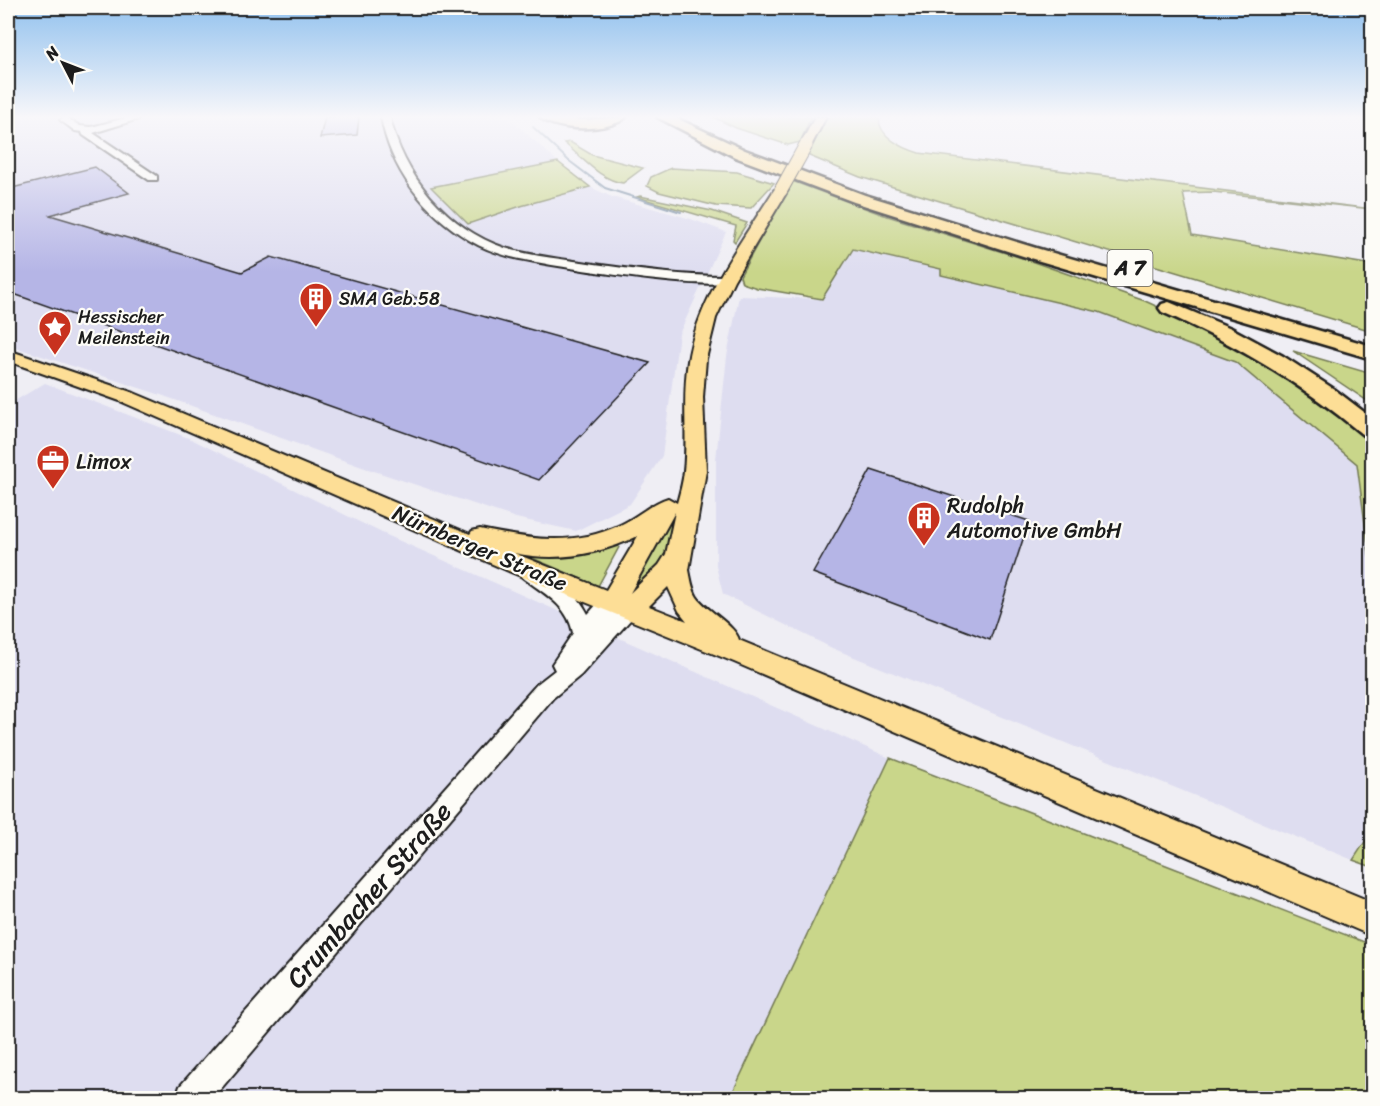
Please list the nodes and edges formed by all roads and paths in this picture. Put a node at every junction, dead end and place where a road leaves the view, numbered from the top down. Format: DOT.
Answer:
graph roads {
  1 [pos="139,169"];
  2 [pos="404,169"];
  3 [pos="779,169"];
  4 [pos="793,169"];
  5 [pos="807,169"];
  6 [pos="153,178"];
  7 [pos="867,184"];
  8 [pos="887,196"];
  9 [pos="1010,246"];
  10 [pos="723,286"];
  11 [pos="1372,339"];
  12 [pos="1372,353"];
  13 [pos="8,355"];
  14 [pos="1372,430"];
  15 [pos="694,454"];
  16 [pos="668,507"];
  17 [pos="429,526"];
  18 [pos="678,555"];
  19 [pos="522,567"];
  20 [pos="621,606"];
  21 [pos="584,634"];
  22 [pos="744,654"];
  23 [pos="545,691"];
  24 [pos="1372,919"];
  25 [pos="192,1098"];
  1 -- 6 [label="street"];
  2 -- 10 [label="street"];
  3 -- 9 [label="highway, A 7"];
  4 -- 10 [label="main road, bridge"];
  5 -- 8 [label="highway, A 7"];
  7 -- 8 [label="highway"];
  8 -- 11 [label="highway, A 7"];
  9 -- 12 [label="highway, A 7"];
  9 -- 14 [label="highway"];
  10 -- 15 [label="main road"];
  13 -- 17 [label="main road, Nürnberger Straße"];
  15 -- 16 [label="main road"];
  15 -- 18 [label="main road"];
  16 -- 17 [label="main road"];
  16 -- 20 [label="main road"];
  17 -- 19 [label="main road, Nürnberger Straße"];
  18 -- 20 [label="main road"];
  18 -- 22 [label="main road"];
  19 -- 20 [label="main road, Nürnberger Straße"];
  19 -- 21 [label="street"];
  20 -- 21 [label="street, Crumbacher Straße"];
  20 -- 22 [label="main road, Nürnberger Straße"];
  20 -- 23 [label="street, Crumbacher Straße"];
  21 -- 23 [label="street, Crumbacher Straße"];
  22 -- 24 [label="main road, Nürnberger Straße"];
  23 -- 25 [label="street, Crumbacher Straße"];
}
